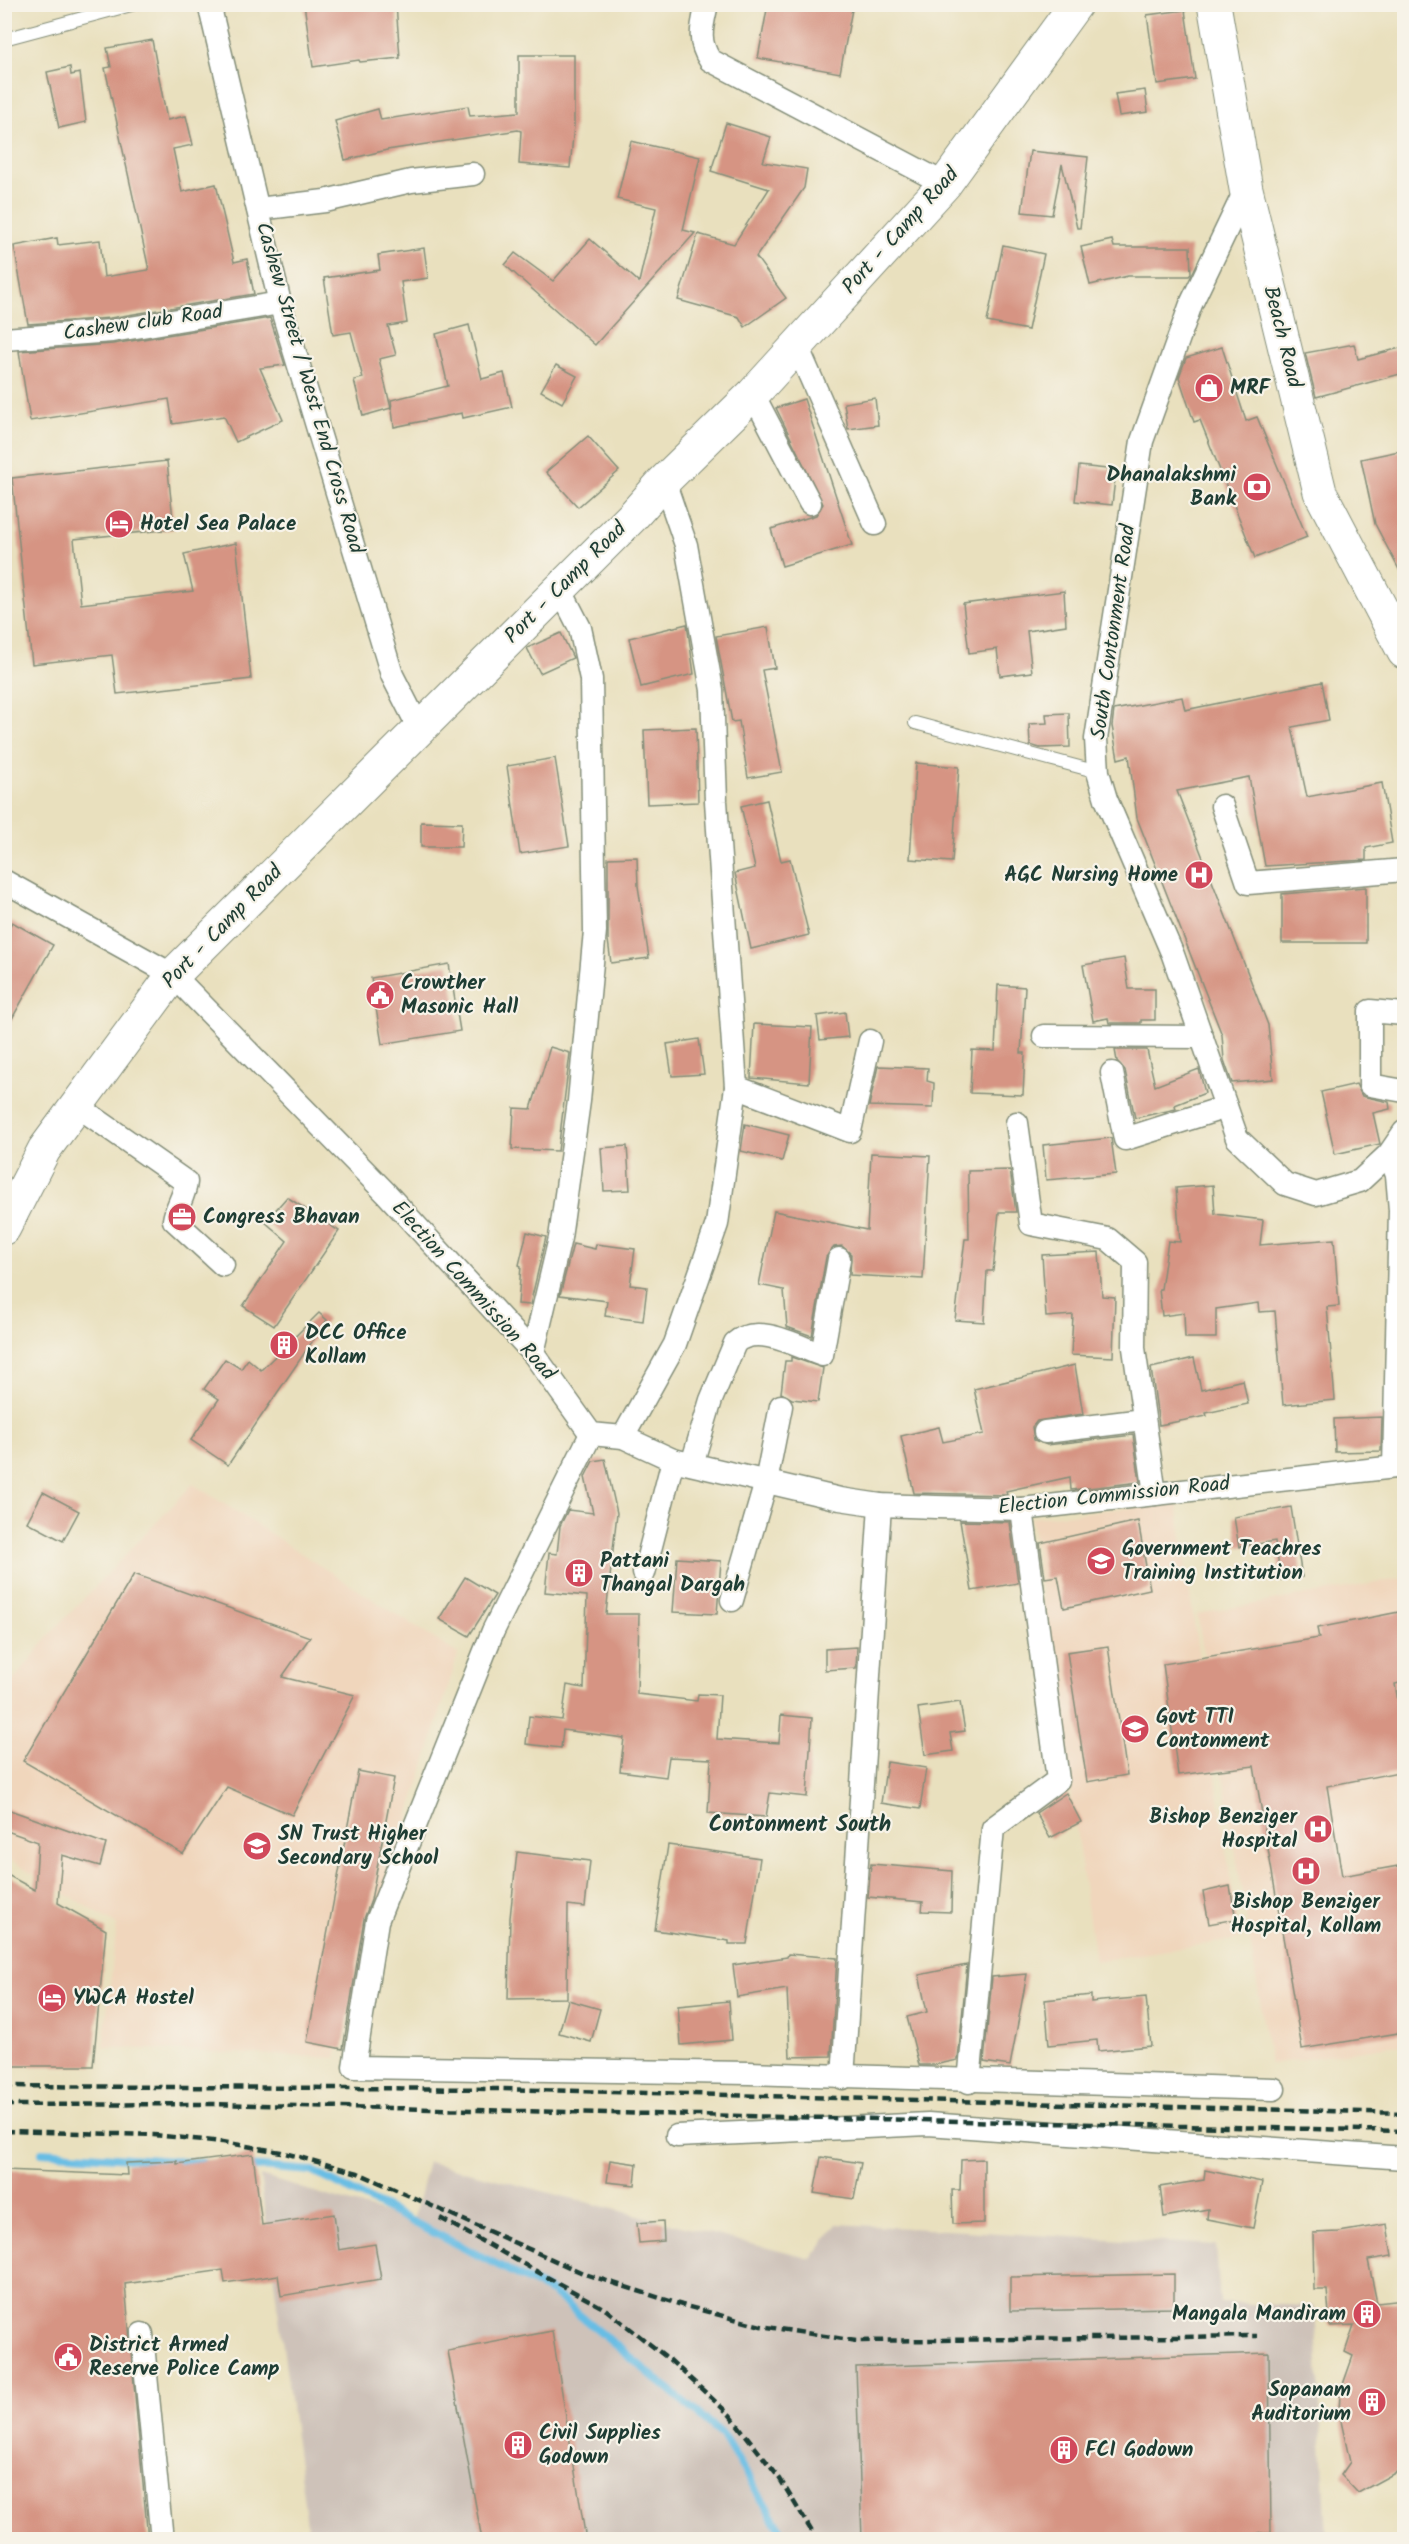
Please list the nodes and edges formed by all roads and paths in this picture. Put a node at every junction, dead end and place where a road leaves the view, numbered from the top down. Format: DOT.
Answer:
graph roads {
  1 [pos="135,4"];
  2 [pos="209,4"];
  3 [pos="706,4"];
  4 [pos="1076,4"];
  5 [pos="1214,4"];
  6 [pos="4,39"];
  7 [pos="473,174"];
  8 [pos="945,184"];
  9 [pos="1246,189"];
  10 [pos="258,209"];
  11 [pos="280,303"];
  12 [pos="4,339"];
  13 [pos="797,346"];
  14 [pos="753,394"];
  15 [pos="664,481"];
  16 [pos="810,503"];
  17 [pos="875,524"];
  18 [pos="560,589"];
  19 [pos="1404,652"];
  20 [pos="915,723"];
  21 [pos="420,730"];
  22 [pos="1098,772"];
  23 [pos="1222,806"];
  24 [pos="1404,870"];
  25 [pos="4,881"];
  26 [pos="173,975"];
  27 [pos="1404,1014"];
  28 [pos="1044,1036"];
  29 [pos="1202,1037"];
  30 [pos="870,1041"];
  31 [pos="1112,1073"];
  32 [pos="736,1087"];
  33 [pos="1404,1091"];
  34 [pos="76,1105"];
  35 [pos="1227,1107"];
  36 [pos="1017,1124"];
  37 [pos="1404,1132"];
  38 [pos="1389,1154"];
  39 [pos="4,1228"];
  40 [pos="839,1259"];
  41 [pos="223,1265"];
  42 [pos="533,1353"];
  43 [pos="781,1406"];
  44 [pos="1143,1420"];
  45 [pos="1045,1432"];
  46 [pos="591,1434"];
  47 [pos="623,1437"];
  48 [pos="683,1462"];
  49 [pos="1399,1467"];
  50 [pos="766,1482"];
  51 [pos="1155,1494"];
  52 [pos="880,1505"];
  53 [pos="1022,1509"];
  54 [pos="644,1573"];
  55 [pos="732,1600"];
  56 [pos="843,2078"];
  57 [pos="969,2082"];
  58 [pos="1274,2089"];
  59 [pos="677,2136"];
  60 [pos="1404,2158"];
  61 [pos="142,2334"];
  62 [pos="162,2540"];
  1 -- 6 [label="lane"];
  2 -- 10 [label="street, Cashew Street / West End Cross Road"];
  3 -- 8 [label="street"];
  4 -- 8 [label="main road, Port - Camp Road"];
  5 -- 9 [label="main road, Beach Road"];
  7 -- 10 [label="street"];
  8 -- 13 [label="main road, Port - Camp Road"];
  9 -- 19 [label="main road, Beach Road"];
  9 -- 22 [label="street, South Contonment Road"];
  10 -- 11 [label="street, Cashew Street / West End Cross Road"];
  11 -- 12 [label="street, Cashew club Road"];
  11 -- 21 [label="street, Cashew Street / West End Cross Road"];
  13 -- 14 [label="main road, Port - Camp Road"];
  13 -- 17 [label="street"];
  14 -- 15 [label="main road, Port - Camp Road"];
  14 -- 16 [label="street"];
  15 -- 18 [label="main road, Port - Camp Road"];
  15 -- 32 [label="street"];
  18 -- 21 [label="main road, Port - Camp Road"];
  18 -- 42 [label="street"];
  20 -- 22 [label="lane"];
  21 -- 26 [label="main road, Port - Camp Road"];
  22 -- 29 [label="street, South Contonment Road"];
  23 -- 24 [label="street"];
  25 -- 26 [label="street, Election Commission Road"];
  26 -- 34 [label="main road, Port - Camp Road"];
  26 -- 42 [label="street, Election Commission Road"];
  27 -- 33 [label="street"];
  28 -- 29 [label="street"];
  29 -- 35 [label="street, South Contonment Road"];
  30 -- 32 [label="street"];
  31 -- 35 [label="street"];
  32 -- 47 [label="street"];
  34 -- 39 [label="main road, Port - Camp Road"];
  34 -- 41 [label="street"];
  35 -- 38 [label="street, South Contonment Road"];
  36 -- 44 [label="street"];
  37 -- 38 [label="street, South Contonment Road"];
  38 -- 49 [label="street"];
  40 -- 48 [label="street"];
  42 -- 46 [label="street, Election Commission Road"];
  43 -- 50 [label="street"];
  44 -- 45 [label="street"];
  44 -- 51 [label="street"];
  46 -- 47 [label="street, Election Commission Road"];
  46 -- 56 [label="street"];
  47 -- 48 [label="street, Election Commission Road"];
  48 -- 50 [label="street, Election Commission Road"];
  48 -- 54 [label="street"];
  49 -- 51 [label="street, Election Commission Road"];
  50 -- 52 [label="street, Election Commission Road"];
  50 -- 55 [label="street"];
  51 -- 53 [label="street, Election Commission Road"];
  52 -- 53 [label="street, Election Commission Road"];
  52 -- 56 [label="street"];
  53 -- 57 [label="street"];
  56 -- 57 [label="street"];
  57 -- 58 [label="street"];
  59 -- 60 [label="street"];
  61 -- 62 [label="street"];
}
